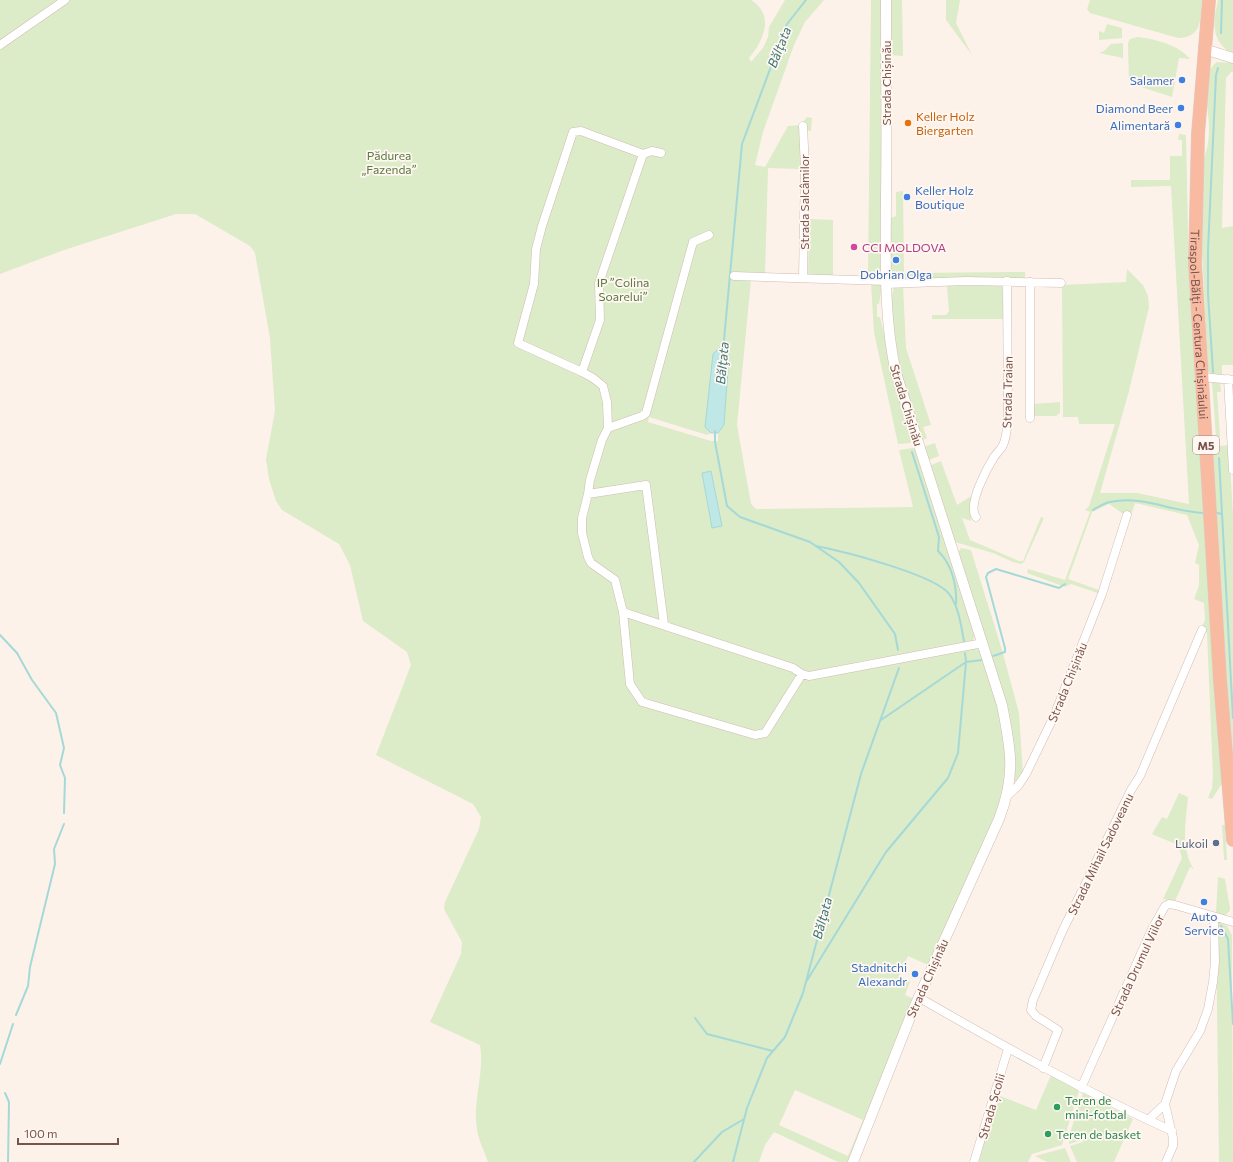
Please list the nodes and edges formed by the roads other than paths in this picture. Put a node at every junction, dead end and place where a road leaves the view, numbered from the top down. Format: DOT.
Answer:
graph roads {
  1 [pos="65,0"];
  2 [pos="886,0"];
  3 [pos="1209,0"];
  4 [pos="0,45"];
  5 [pos="1204,49"];
  6 [pos="1233,58"];
  7 [pos="803,126"];
  8 [pos="661,153"];
  9 [pos="643,154"];
  10 [pos="709,235"];
  11 [pos="734,276"];
  12 [pos="804,278"];
  13 [pos="1007,281"];
  14 [pos="886,282"];
  15 [pos="1030,282"];
  16 [pos="1061,283"];
  17 [pos="582,372"];
  18 [pos="1202,377"];
  19 [pos="1231,379"];
  20 [pos="1030,418"];
  21 [pos="608,428"];
  22 [pos="1233,470"];
  23 [pos="588,494"];
  24 [pos="1127,515"];
  25 [pos="976,517"];
  26 [pos="623,612"];
  27 [pos="664,624"];
  28 [pos="1202,630"];
  29 [pos="983,643"];
  30 [pos="802,674"];
  31 [pos="1008,796"];
  32 [pos="1232,822"];
  33 [pos="1233,840"];
  34 [pos="1214,917"];
  35 [pos="1233,922"];
  36 [pos="918,997"];
  37 [pos="1008,1049"];
  38 [pos="1043,1068"];
  39 [pos="1081,1088"];
  40 [pos="1165,1104"];
  41 [pos="1148,1120"];
  42 [pos="1172,1132"];
  43 [pos="853,1162"];
  44 [pos="974,1162"];
  45 [pos="1166,1162"];
  1 -- 4 [label="street"];
  2 -- 14 [label="street, Strada Chișinău"];
  3 -- 5 [label="highway, Tiraspol-Bălţi - Centura Chișinăului / M5"];
  5 -- 6 [label="street"];
  5 -- 18 [label="highway, Tiraspol-Bălţi - Centura Chișinăului / M5"];
  7 -- 12 [label="street, Strada Salcâmilor"];
  8 -- 9 [label="street"];
  9 -- 17 [label="street"];
  9 -- 17 [label="street"];
  10 -- 21 [label="street"];
  11 -- 12 [label="street"];
  12 -- 14 [label="street"];
  13 -- 14 [label="street"];
  13 -- 15 [label="street"];
  13 -- 25 [label="street, Strada Traian"];
  14 -- 29 [label="street, Strada Chișinău"];
  15 -- 16 [label="street"];
  15 -- 20 [label="street, Strada Traian"];
  17 -- 21 [label="street"];
  18 -- 19 [label="street"];
  18 -- 32 [label="highway, Tiraspol-Bălţi - Centura Chișinăului / M5"];
  19 -- 22 [label="street"];
  21 -- 23 [label="street"];
  23 -- 26 [label="street"];
  23 -- 27 [label="street"];
  24 -- 31 [label="street, Strada Chișinău"];
  26 -- 27 [label="street"];
  26 -- 30 [label="street"];
  27 -- 30 [label="street"];
  28 -- 38 [label="street, Strada Mihail Sadoveanu"];
  29 -- 30 [label="street"];
  29 -- 31 [label="street, Strada Chișinău"];
  31 -- 36 [label="street, Strada Chișinău"];
  32 -- 33 [label="highway, Tiraspol-Bălţi - Centura Chișinăului / M5"];
  34 -- 35 [label="street, Strada Drumul Viilor"];
  34 -- 39 [label="street, Strada Drumul Viilor"];
  34 -- 40 [label="street"];
  36 -- 37 [label="street"];
  36 -- 43 [label="street, Strada Chișinău"];
  37 -- 38 [label="street"];
  37 -- 44 [label="street, Strada Școlii"];
  38 -- 39 [label="street"];
  39 -- 41 [label="street"];
  40 -- 41 [label="street"];
  40 -- 42 [label="street"];
  41 -- 42 [label="street"];
  42 -- 45 [label="street"];
}
